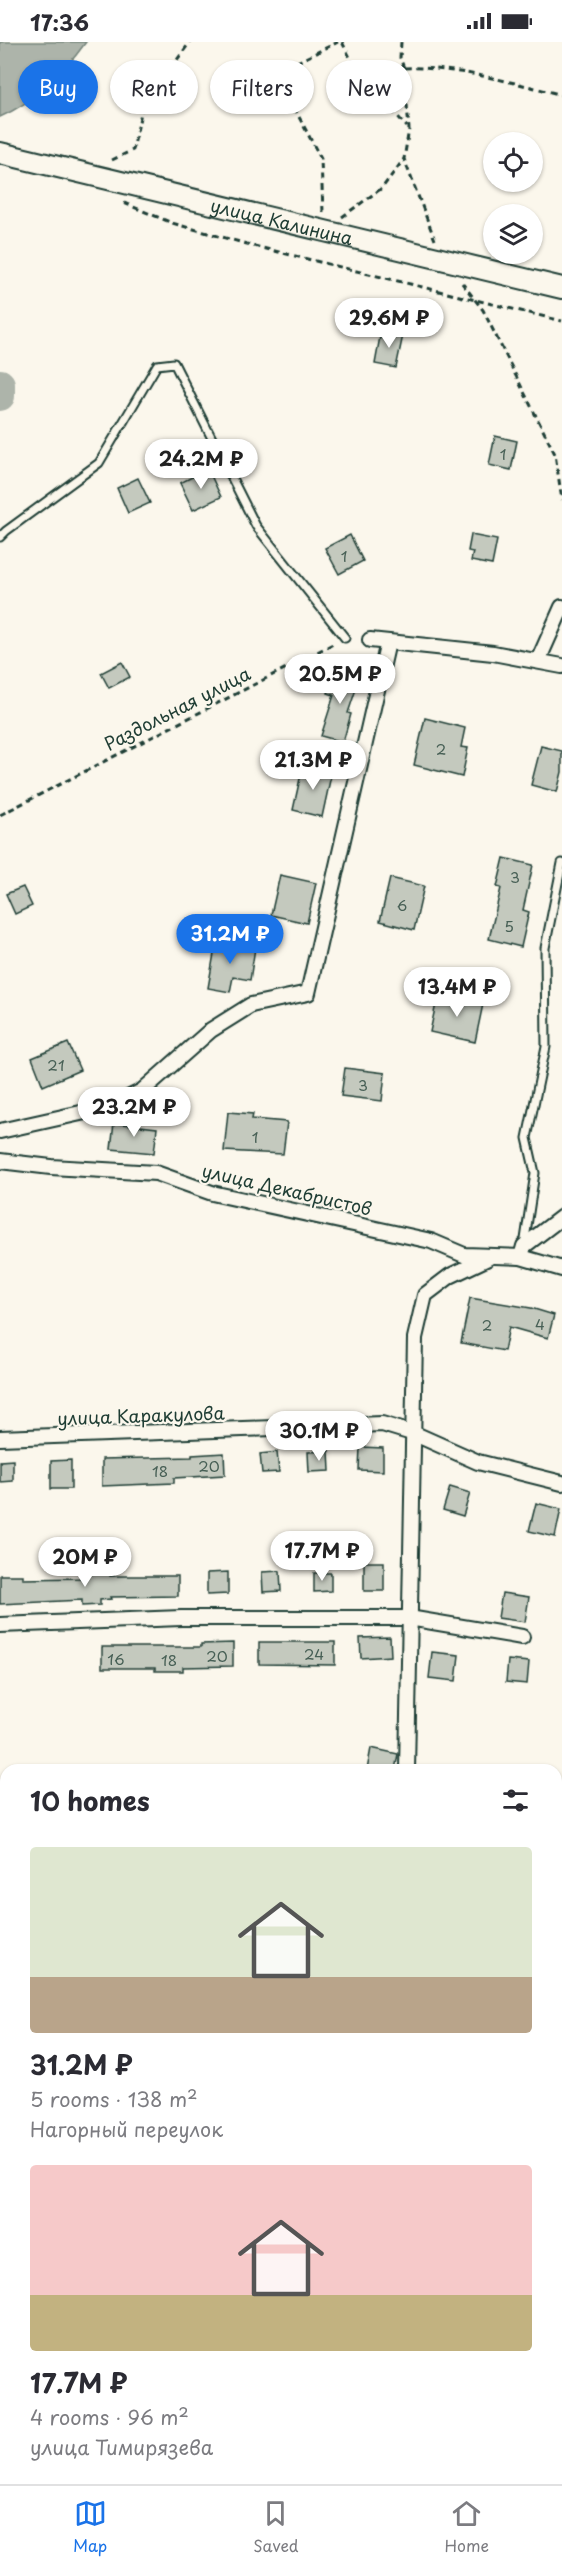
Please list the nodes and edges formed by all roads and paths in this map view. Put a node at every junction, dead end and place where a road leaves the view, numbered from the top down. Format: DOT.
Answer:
graph roads {
  1 [pos="190,42"];
  2 [pos="340,42"];
  3 [pos="401,42"];
  4 [pos="401,60"];
  5 [pos="412,68"];
  6 [pos="562,94"];
  7 [pos="408,114"];
  8 [pos="409,129"];
  9 [pos="0,153"];
  10 [pos="404,159"];
  11 [pos="106,172"];
  12 [pos="122,202"];
  13 [pos="324,232"];
  14 [pos="444,261"];
  15 [pos="562,288"];
  16 [pos="476,302"];
  17 [pos="562,321"];
  18 [pos="562,500"];
  19 [pos="0,537"];
  20 [pos="562,607"];
  21 [pos="345,638"];
  22 [pos="370,640"];
  23 [pos="388,642"];
  24 [pos="538,661"];
  25 [pos="562,666"];
  26 [pos="0,815"];
  27 [pos="562,863"];
  28 [pos="0,1131"];
  29 [pos="0,1161"];
  30 [pos="562,1217"];
  31 [pos="523,1251"];
  32 [pos="491,1257"];
  33 [pos="562,1269"];
  34 [pos="415,1434"];
  35 [pos="0,1438"];
  36 [pos="562,1483"];
  37 [pos="409,1618"];
  38 [pos="0,1625"];
  39 [pos="522,1637"];
  40 [pos="406,1764"];
  1 -- 11 [label="path"];
  2 -- 8 [label="path"];
  2 -- 13 [label="path"];
  3 -- 4 [label="path"];
  5 -- 6 [label="path"];
  7 -- 8 [label="path"];
  8 -- 10 [label="path"];
  9 -- 11 [label="main road, улица Калинина"];
  10 -- 13 [label="path"];
  10 -- 14 [label="path"];
  11 -- 13 [label="main road, улица Калинина"];
  12 -- 16 [label="path"];
  13 -- 14 [label="main road, улица Калинина"];
  14 -- 15 [label="main road, улица Калинина"];
  14 -- 16 [label="path"];
  16 -- 17 [label="path"];
  16 -- 18 [label="path"];
  19 -- 21 [label="lane"];
  20 -- 24 [label="street"];
  21 -- 26 [label="path, Раздольная улица"];
  22 -- 23 [label="street"];
  23 -- 24 [label="street"];
  23 -- 28 [label="street"];
  24 -- 25 [label="street"];
  27 -- 31 [label="lane"];
  29 -- 32 [label="street, улица Декабристов"];
  30 -- 31 [label="street"];
  31 -- 32 [label="street, улица Декабристов"];
  31 -- 33 [label="street, улица Декабристов"];
  32 -- 34 [label="street"];
  34 -- 35 [label="street, улица Каракулова"];
  34 -- 36 [label="street, улица Каракулова"];
  34 -- 37 [label="street"];
  37 -- 38 [label="street"];
  37 -- 39 [label="street"];
  37 -- 40 [label="street"];
}
